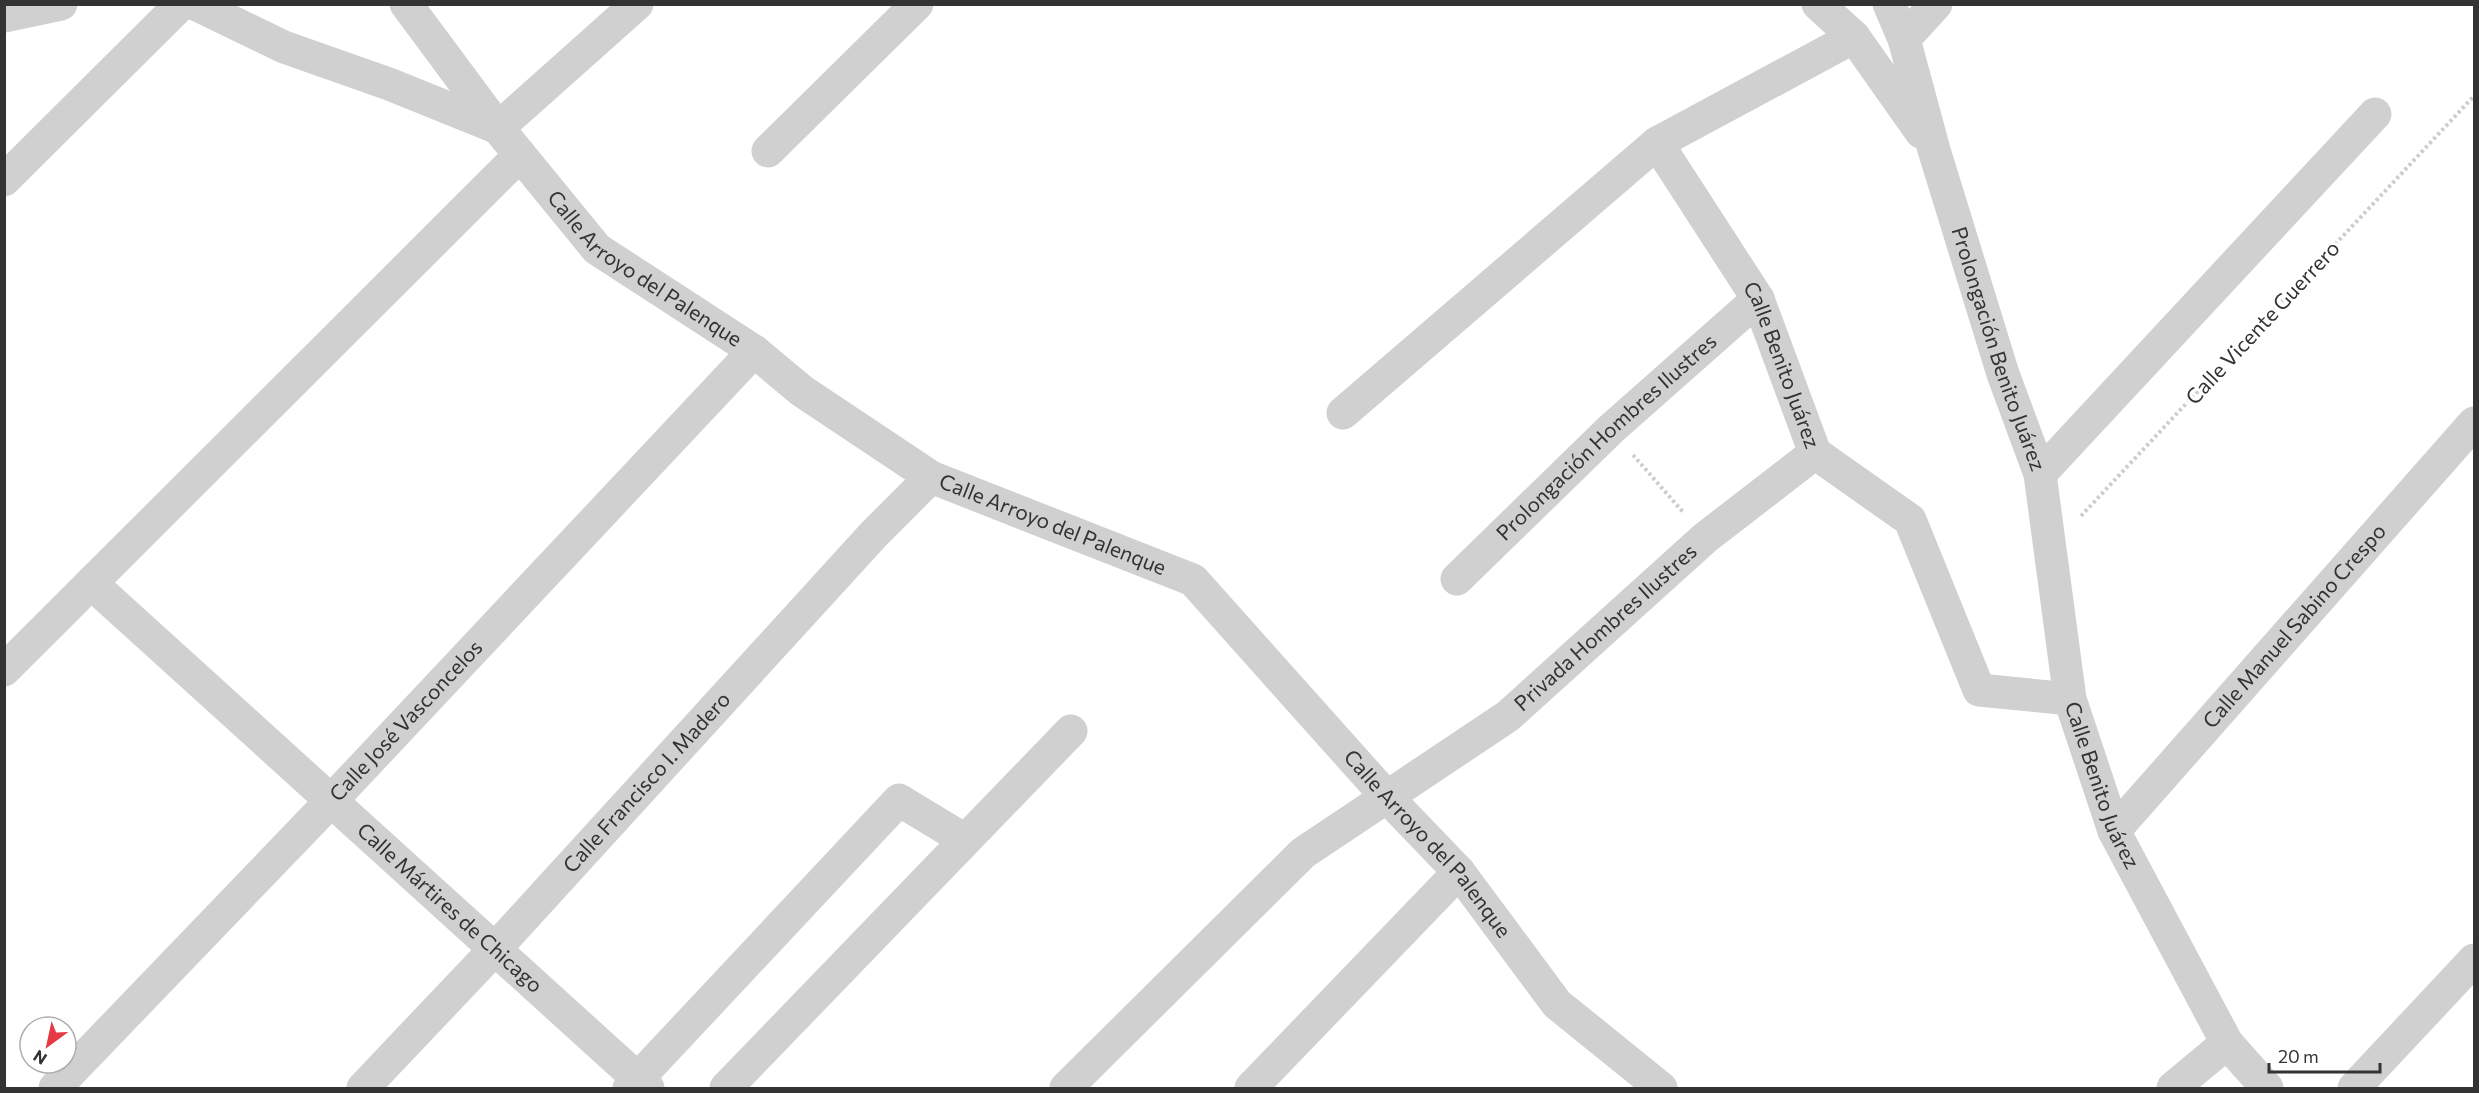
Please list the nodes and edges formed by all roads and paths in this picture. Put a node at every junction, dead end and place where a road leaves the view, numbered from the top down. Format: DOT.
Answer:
graph roads {
  1 [pos="61,4"];
  2 [pos="181,4"];
  3 [pos="195,4"];
  4 [pos="406,4"];
  5 [pos="637,4"];
  6 [pos="917,4"];
  7 [pos="1818,4"];
  8 [pos="1889,4"];
  9 [pos="1936,4"];
  10 [pos="4,16"];
  11 [pos="1854,38"];
  12 [pos="1904,39"];
  13 [pos="2475,96"];
  14 [pos="2375,114"];
  15 [pos="498,128"];
  16 [pos="1657,143"];
  17 [pos="1934,150"];
  18 [pos="768,152"];
  19 [pos="520,154"];
  20 [pos="4,180"];
  21 [pos="1758,299"];
  22 [pos="754,351"];
  23 [pos="1343,413"];
  24 [pos="2475,423"];
  25 [pos="1611,429"];
  26 [pos="1815,453"];
  27 [pos="2040,474"];
  28 [pos="931,477"];
  29 [pos="1705,538"];
  30 [pos="2051,549"];
  31 [pos="1457,579"];
  32 [pos="91,583"];
  33 [pos="4,670"];
  34 [pos="2070,699"];
  35 [pos="1071,731"];
  36 [pos="1386,796"];
  37 [pos="331,801"];
  38 [pos="2114,831"];
  39 [pos="965,840"];
  40 [pos="1459,872"];
  41 [pos="495,950"];
  42 [pos="2475,960"];
  43 [pos="2227,1043"];
  44 [pos="638,1086"];
  45 [pos="55,1089"];
  46 [pos="363,1089"];
  47 [pos="726,1089"];
  48 [pos="1066,1089"];
  49 [pos="1251,1089"];
  50 [pos="1661,1089"];
  51 [pos="2173,1089"];
  52 [pos="2267,1089"];
  53 [pos="2354,1089"];
  1 -- 10 [label="street"];
  2 -- 20 [label="street"];
  3 -- 15 [label="street"];
  4 -- 15 [label="street, Calle Arroyo del Palenque"];
  5 -- 15 [label="street"];
  6 -- 18 [label="street"];
  7 -- 11 [label="street"];
  8 -- 12 [label="street, Prolongación Benito Juárez"];
  9 -- 12 [label="street"];
  11 -- 16 [label="street"];
  11 -- 17 [label="street"];
  12 -- 17 [label="street, Prolongación Benito Juárez"];
  13 -- 30 [label="path, Calle Vicente Guerrero"];
  14 -- 27 [label="street"];
  15 -- 19 [label="street, Calle Arroyo del Palenque"];
  16 -- 21 [label="street, Calle Benito Juárez"];
  16 -- 23 [label="street"];
  17 -- 27 [label="street, Prolongación Benito Juárez"];
  19 -- 22 [label="street, Calle Arroyo del Palenque"];
  19 -- 32 [label="street"];
  21 -- 25 [label="street, Prolongación Hombres Ilustres"];
  21 -- 26 [label="street, Calle Benito Juárez"];
  22 -- 28 [label="street, Calle Arroyo del Palenque"];
  22 -- 37 [label="street, Calle José Vasconcelos"];
  24 -- 38 [label="street, Calle Manuel Sabino Crespo"];
  25 -- 29 [label="path, Privada Hombres Ilustres"];
  25 -- 31 [label="street, Prolongación Hombres Ilustres"];
  26 -- 29 [label="street"];
  26 -- 34 [label="street, Calle Benito Juárez"];
  27 -- 30 [label="street, Prolongación Benito Juárez"];
  28 -- 36 [label="street, Calle Arroyo del Palenque"];
  28 -- 41 [label="street, Calle Francisco I. Madero"];
  29 -- 36 [label="street, Privada Hombres Ilustres"];
  30 -- 34 [label="street, Prolongación Benito Juárez"];
  32 -- 33 [label="street"];
  32 -- 37 [label="street, Calle Mártires de Chicago"];
  34 -- 38 [label="street, Calle Benito Juárez"];
  35 -- 39 [label="street"];
  36 -- 40 [label="street, Calle Arroyo del Palenque"];
  36 -- 48 [label="street, Privada Hombres Ilustres"];
  37 -- 41 [label="street, Calle Mártires de Chicago"];
  37 -- 45 [label="street, Calle José Vasconcelos"];
  38 -- 43 [label="street, Calle Benito Juárez"];
  39 -- 44 [label="street"];
  39 -- 47 [label="street"];
  40 -- 49 [label="street"];
  40 -- 50 [label="street, Calle Arroyo del Palenque"];
  41 -- 44 [label="street, Calle Mártires de Chicago"];
  41 -- 46 [label="street, Calle Francisco I. Madero"];
  42 -- 53 [label="street"];
  43 -- 51 [label="street"];
  43 -- 52 [label="street, Calle Benito Juárez"];
}
